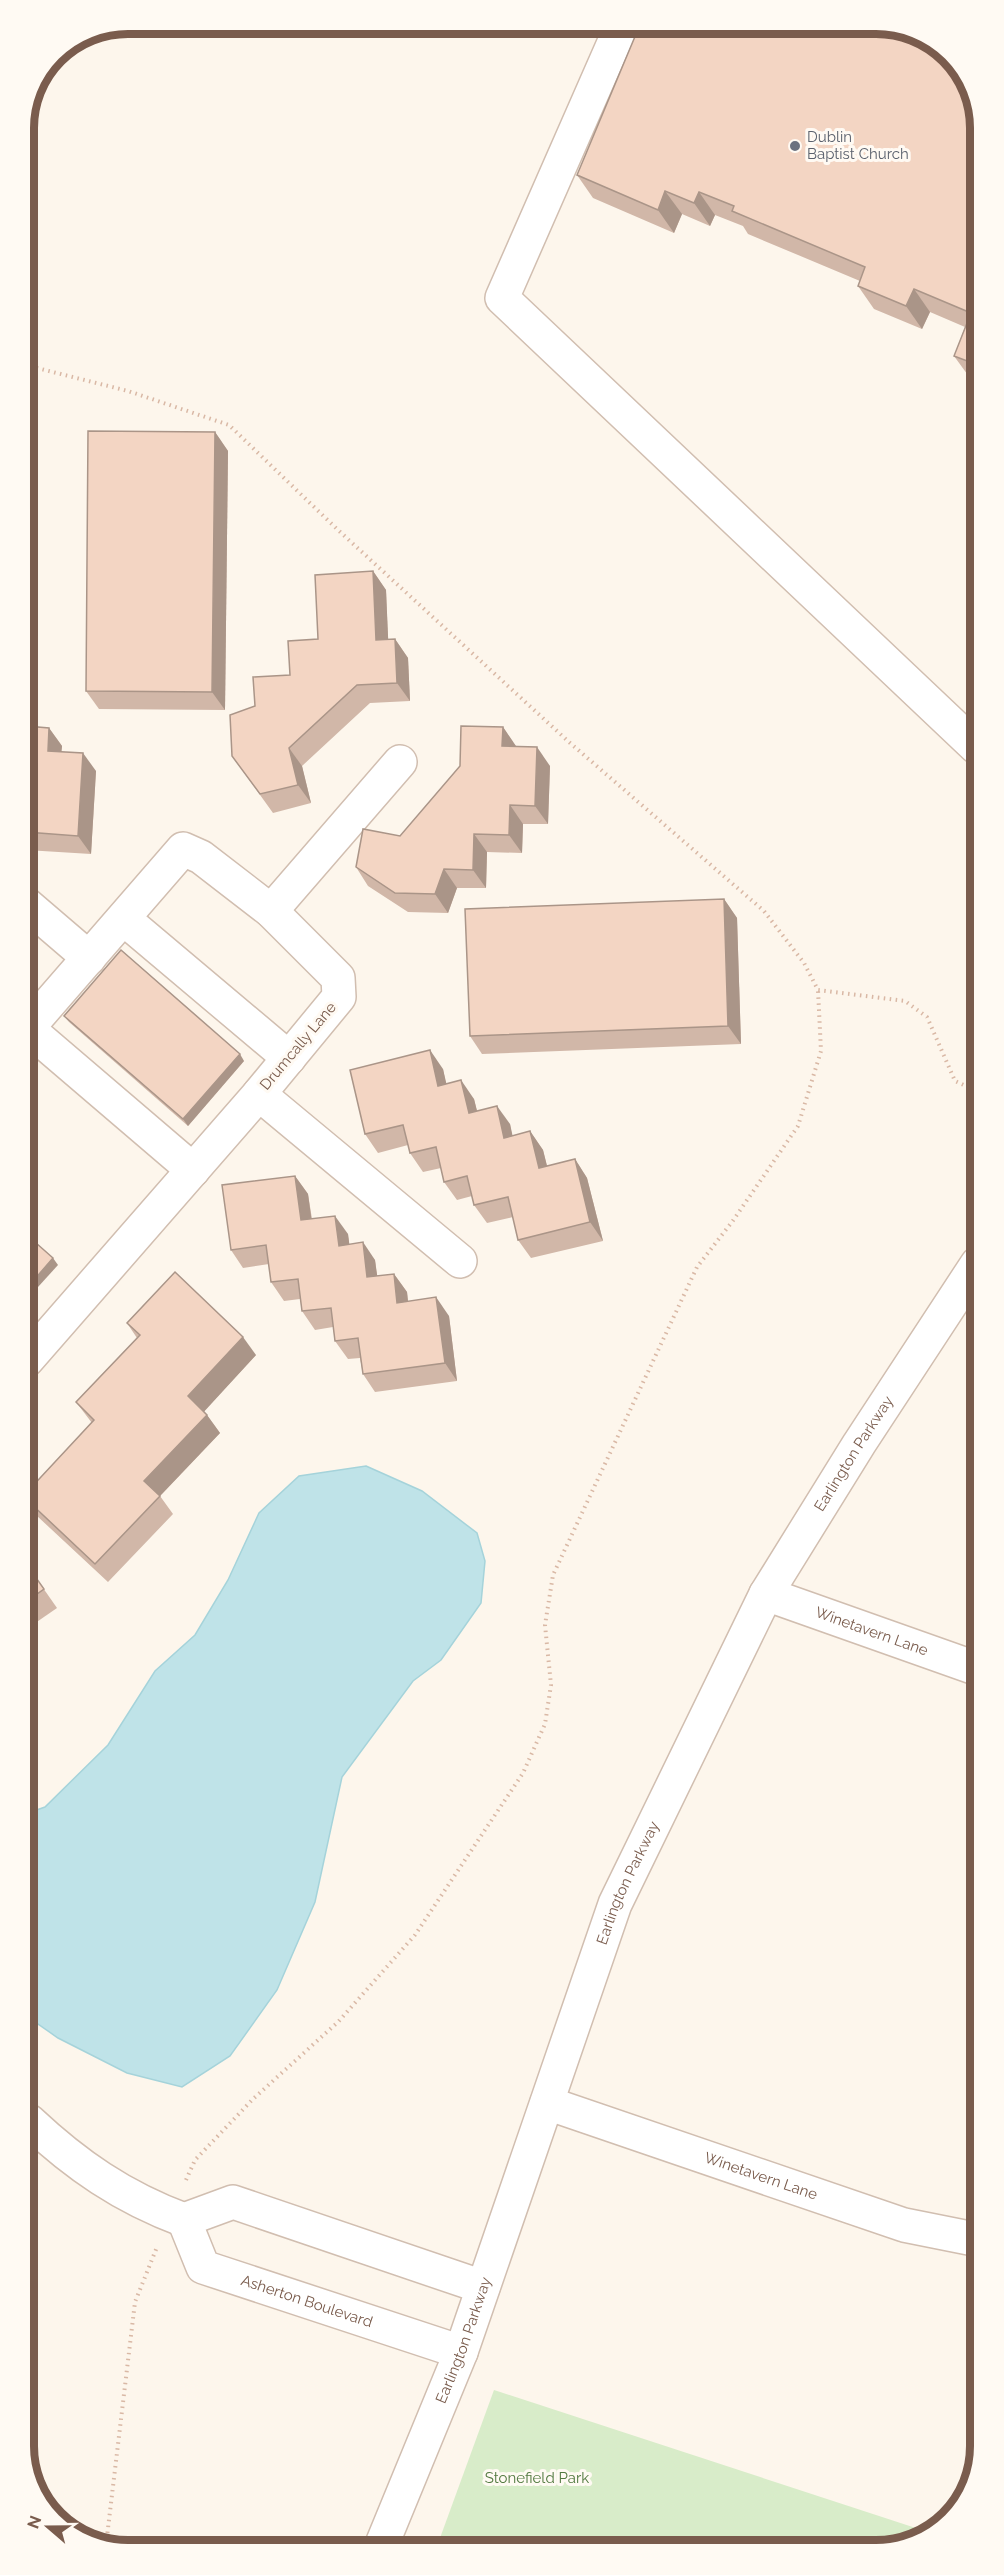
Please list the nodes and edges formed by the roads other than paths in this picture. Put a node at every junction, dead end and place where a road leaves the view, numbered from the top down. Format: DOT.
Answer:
graph roads {
  1 [pos="618,35"];
  2 [pos="970,741"];
  3 [pos="400,762"];
  4 [pos="35,911"];
  5 [pos="271,911"];
  6 [pos="124,919"];
  7 [pos="89,958"];
  8 [pos="35,1020"];
  9 [pos="35,1036"];
  10 [pos="289,1058"];
  11 [pos="259,1094"];
  12 [pos="192,1170"];
  13 [pos="460,1261"];
  14 [pos="970,1275"];
  15 [pos="34,1342"];
  16 [pos="766,1594"];
  17 [pos="970,1666"];
  18 [pos="547,2103"];
  19 [pos="34,2126"];
  20 [pos="177,2217"];
  21 [pos="970,2238"];
  22 [pos="483,2287"];
  23 [pos="461,2352"];
  24 [pos="384,2540"];
  1 -- 2 [label="street"];
  3 -- 5 [label="street"];
  4 -- 7 [label="street"];
  5 -- 6 [label="street, Drumcally Lane"];
  5 -- 10 [label="street, Drumcally Lane"];
  6 -- 7 [label="street, Drumcally Lane"];
  6 -- 10 [label="street"];
  7 -- 8 [label="street, Drumcally Lane"];
  9 -- 12 [label="street"];
  10 -- 11 [label="street, Drumcally Lane"];
  11 -- 12 [label="street, Drumcally Lane"];
  11 -- 13 [label="street"];
  12 -- 15 [label="street, Drumcally Lane"];
  14 -- 16 [label="street, Earlington Parkway"];
  16 -- 17 [label="street, Winetavern Lane"];
  16 -- 18 [label="street, Earlington Parkway"];
  18 -- 21 [label="street, Winetavern Lane"];
  18 -- 22 [label="street, Earlington Parkway"];
  19 -- 20 [label="street"];
  20 -- 22 [label="street"];
  20 -- 23 [label="street, Asherton Boulevard"];
  22 -- 23 [label="street, Earlington Parkway"];
  23 -- 24 [label="street, Earlington Parkway"];
}
